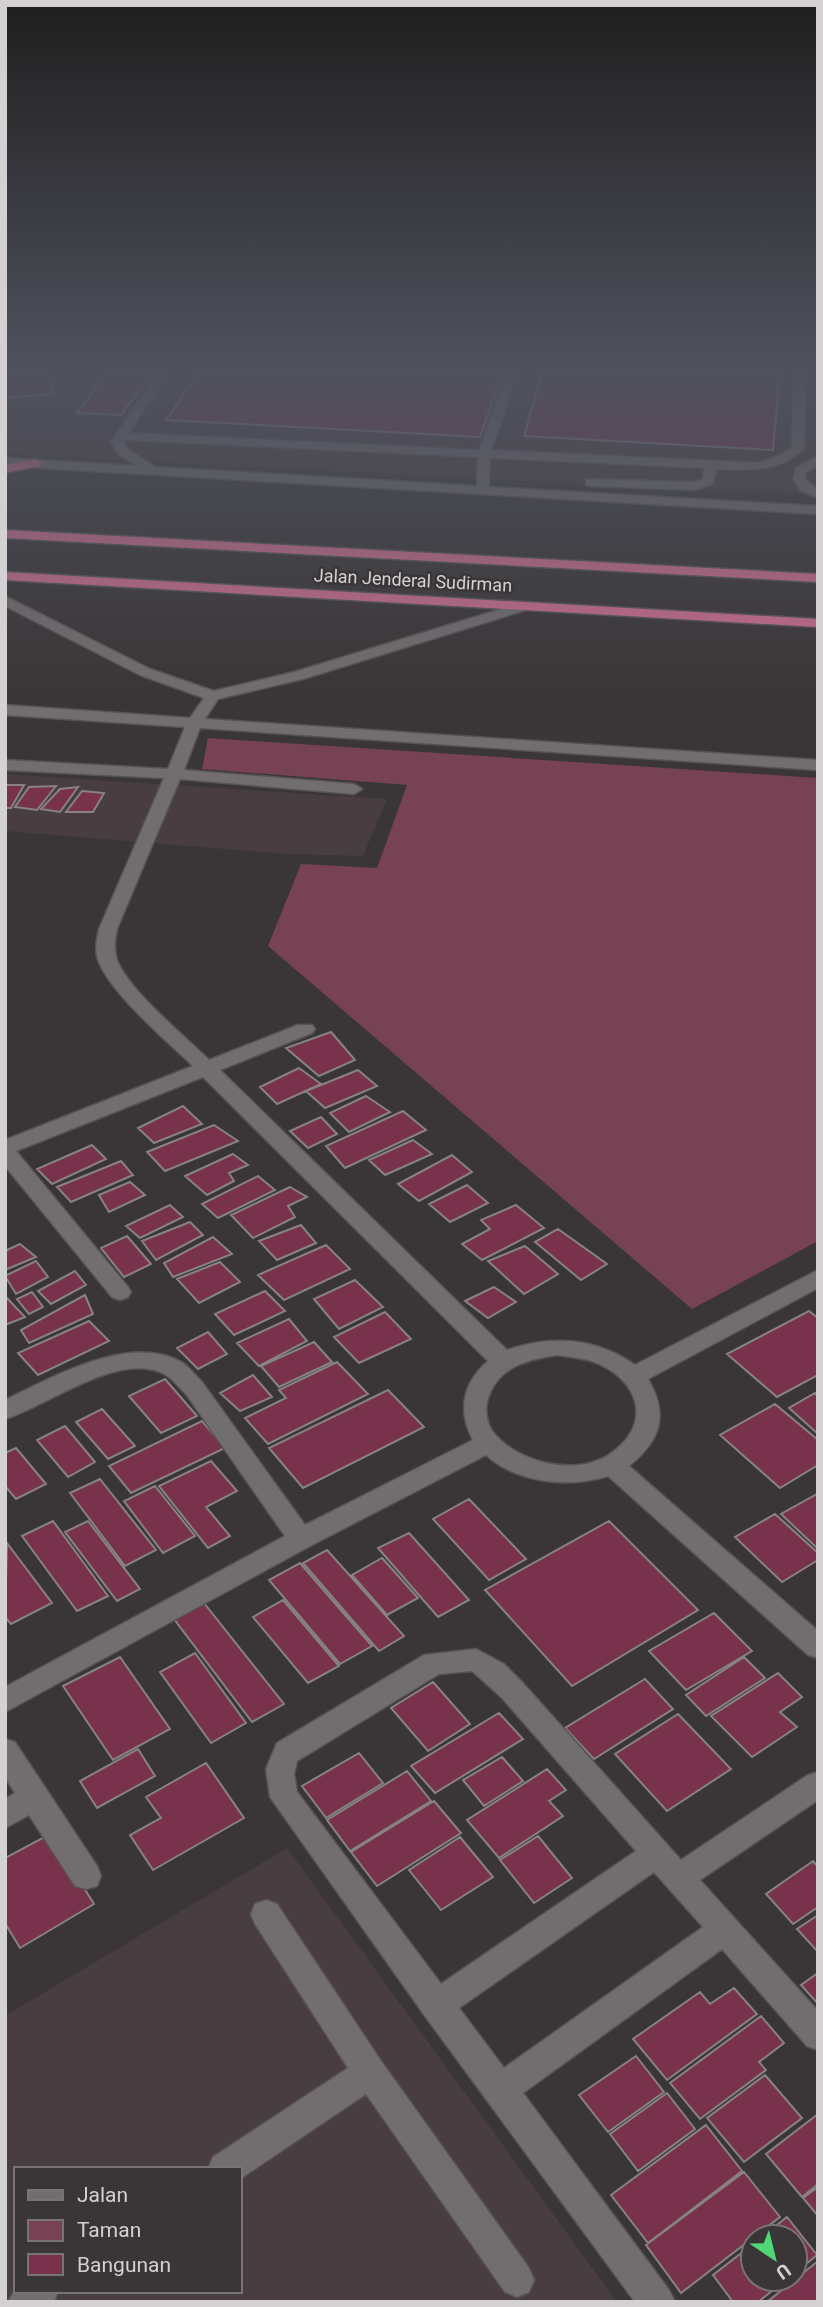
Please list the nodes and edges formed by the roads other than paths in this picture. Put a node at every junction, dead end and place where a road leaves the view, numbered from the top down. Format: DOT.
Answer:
graph roads {
  1 [pos="374,479"];
  2 [pos="484,479"];
  3 [pos="709,479"];
  4 [pos="799,479"];
  5 [pos="552,480"];
  6 [pos="579,482"];
  7 [pos="484,483"];
  8 [pos="812,491"];
  9 [pos="758,507"];
  10 [pos="818,510"];
  11 [pos="5,534"];
  12 [pos="5,576"];
  13 [pos="818,578"];
  14 [pos="5,600"];
  15 [pos="524,606"];
  16 [pos="818,623"];
  17 [pos="213,696"];
  18 [pos="5,710"];
  19 [pos="194,723"];
  20 [pos="5,765"];
  21 [pos="818,765"];
  22 [pos="174,774"];
  23 [pos="354,789"];
  24 [pos="305,1029"];
  25 [pos="207,1069"];
  26 [pos="5,1150"];
  27 [pos="818,1278"];
  28 [pos="120,1292"];
  29 [pos="503,1361"];
  30 [pos="634,1376"];
  31 [pos="5,1410"];
  32 [pos="488,1443"];
  33 [pos="612,1465"];
  34 [pos="301,1539"];
  35 [pos="818,1647"];
  36 [pos="5,1701"];
  37 [pos="5,1751"];
  38 [pos="818,1784"];
  39 [pos="33,1797"];
  40 [pos="5,1815"];
  41 [pos="657,1853"];
  42 [pos="86,1876"];
  43 [pos="680,1877"];
  44 [pos="266,1914"];
  45 [pos="724,1930"];
  46 [pos="436,2005"];
  47 [pos="818,2035"];
  48 [pos="370,2072"];
  49 [pos="500,2090"];
  50 [pos="228,2167"];
  51 [pos="517,2280"];
  52 [pos="657,2302"];
  1 -- 7 [label="street"];
  2 -- 7 [label="street"];
  3 -- 6 [label="street"];
  4 -- 8 [label="street"];
  5 -- 7 [label="street"];
  7 -- 9 [label="street"];
  8 -- 9 [label="street"];
  9 -- 10 [label="street"];
  11 -- 13 [label="highway, Jalan Jenderal Sudirman"];
  12 -- 15 [label="highway, Jalan Jenderal Sudirman"];
  14 -- 17 [label="street"];
  15 -- 16 [label="highway, Jalan Jenderal Sudirman"];
  15 -- 17 [label="street"];
  17 -- 19 [label="street"];
  18 -- 19 [label="street"];
  19 -- 21 [label="street"];
  19 -- 22 [label="street"];
  20 -- 22 [label="street"];
  22 -- 23 [label="street"];
  22 -- 25 [label="street"];
  24 -- 25 [label="street"];
  25 -- 26 [label="street"];
  25 -- 29 [label="street"];
  26 -- 28 [label="street"];
  27 -- 30 [label="street"];
  29 -- 30 [label="street"];
  29 -- 32 [label="street"];
  30 -- 33 [label="street"];
  31 -- 34 [label="street"];
  32 -- 33 [label="street"];
  32 -- 34 [label="street"];
  33 -- 35 [label="street"];
  34 -- 36 [label="street"];
  37 -- 39 [label="street"];
  38 -- 43 [label="street"];
  39 -- 40 [label="street"];
  39 -- 42 [label="street"];
  41 -- 43 [label="street"];
  41 -- 46 [label="street"];
  41 -- 46 [label="street"];
  43 -- 45 [label="street"];
  44 -- 48 [label="street"];
  45 -- 47 [label="street"];
  45 -- 49 [label="street"];
  46 -- 49 [label="street"];
  48 -- 50 [label="street"];
  48 -- 51 [label="street"];
  49 -- 52 [label="street"];
}
